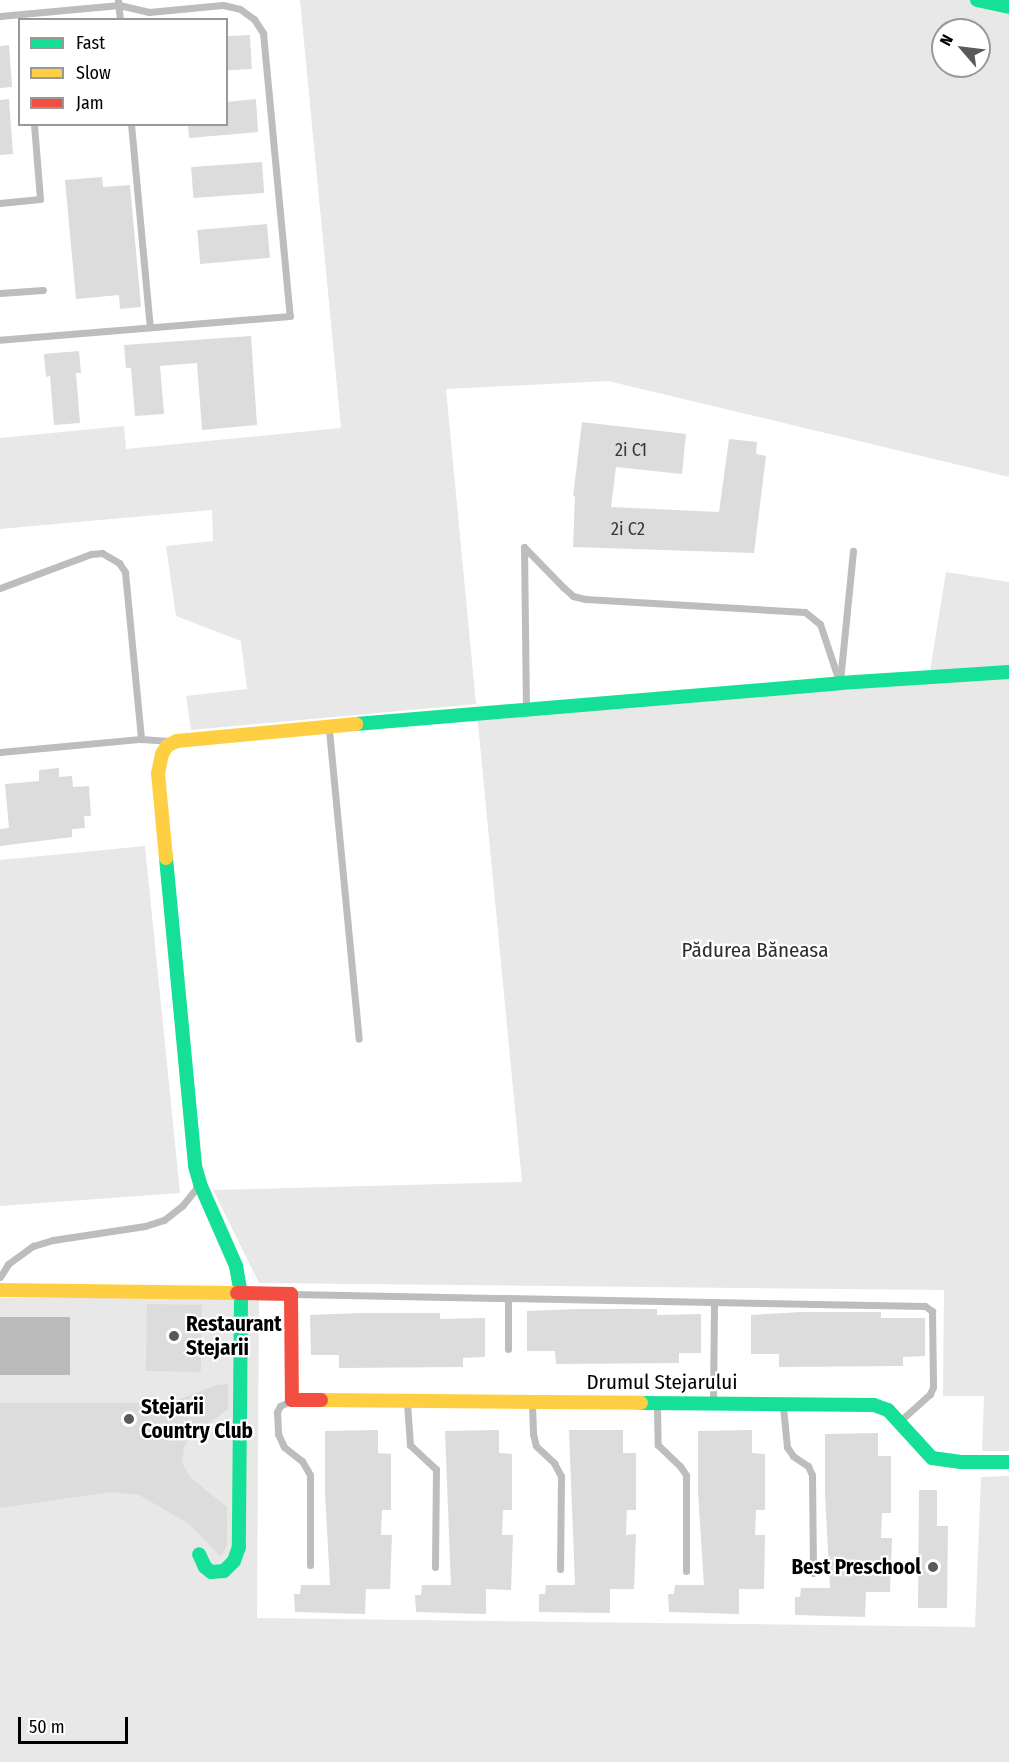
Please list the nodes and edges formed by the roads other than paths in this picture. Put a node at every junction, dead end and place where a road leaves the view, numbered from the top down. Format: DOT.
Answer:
graph roads {
  1 [pos="977,0"];
  2 [pos="119,2"];
  3 [pos="1009,7"];
  4 [pos="0,16"];
  5 [pos="24,16"];
  6 [pos="120,18"];
  7 [pos="34,126"];
  8 [pos="130,126"];
  9 [pos="0,203"];
  10 [pos="43,290"];
  11 [pos="0,293"];
  12 [pos="150,327"];
  13 [pos="0,340"];
  14 [pos="853,551"];
  15 [pos="0,588"];
  16 [pos="1009,672"];
  17 [pos="840,683"];
  18 [pos="526,709"];
  19 [pos="328,727"];
  20 [pos="141,739"];
  21 [pos="177,741"];
  22 [pos="0,752"];
  23 [pos="359,1039"];
  24 [pos="200,1184"];
  25 [pos="0,1277"];
  26 [pos="0,1290"];
  27 [pos="291,1294"];
  28 [pos="241,1295"];
  29 [pos="508,1298"];
  30 [pos="714,1302"];
  31 [pos="508,1349"];
  32 [pos="292,1400"];
  33 [pos="407,1401"];
  34 [pos="532,1402"];
  35 [pos="657,1403"];
  36 [pos="713,1404"];
  37 [pos="783,1404"];
  38 [pos="900,1421"];
  39 [pos="1009,1462"];
  40 [pos="199,1554"];
  41 [pos="310,1565"];
  42 [pos="435,1567"];
  43 [pos="560,1569"];
  44 [pos="686,1571"];
  45 [pos="813,1573"];
  1 -- 3 [label="main road"];
  2 -- 5 [label="lane"];
  2 -- 6 [label="lane"];
  2 -- 12 [label="lane"];
  4 -- 5 [label="lane"];
  7 -- 9 [label="lane"];
  8 -- 12 [label="lane"];
  10 -- 11 [label="lane"];
  12 -- 13 [label="lane"];
  14 -- 17 [label="lane"];
  15 -- 20 [label="lane"];
  16 -- 17 [label="main road"];
  17 -- 18 [label="main road"];
  17 -- 18 [label="lane"];
  18 -- 19 [label="main road"];
  19 -- 21 [label="main road"];
  19 -- 23 [label="lane"];
  20 -- 21 [label="lane"];
  20 -- 22 [label="lane"];
  21 -- 24 [label="main road"];
  24 -- 25 [label="lane"];
  24 -- 28 [label="main road"];
  26 -- 28 [label="main road"];
  27 -- 28 [label="main road"];
  27 -- 29 [label="lane"];
  27 -- 32 [label="main road"];
  28 -- 40 [label="main road"];
  29 -- 30 [label="lane"];
  29 -- 31 [label="lane"];
  30 -- 36 [label="lane"];
  30 -- 38 [label="lane"];
  32 -- 33 [label="main road, Drumul Stejarului"];
  32 -- 41 [label="lane"];
  33 -- 34 [label="main road, Drumul Stejarului"];
  33 -- 42 [label="lane"];
  34 -- 35 [label="main road, Drumul Stejarului"];
  34 -- 43 [label="lane"];
  35 -- 36 [label="main road, Drumul Stejarului"];
  35 -- 44 [label="lane"];
  36 -- 37 [label="main road, Drumul Stejarului"];
  37 -- 38 [label="main road, Drumul Stejarului"];
  37 -- 45 [label="lane"];
  38 -- 39 [label="main road, Drumul Stejarului"];
}
